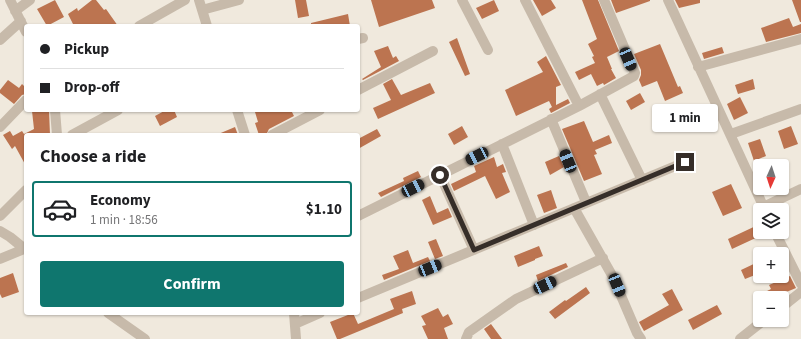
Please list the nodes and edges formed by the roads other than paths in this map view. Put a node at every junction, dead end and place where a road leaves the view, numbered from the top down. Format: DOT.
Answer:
graph roads {
  1 [pos="10,0"];
  2 [pos="30,0"];
  3 [pos="185,0"];
  4 [pos="239,0"];
  5 [pos="462,0"];
  6 [pos="525,0"];
  7 [pos="604,0"];
  8 [pos="668,0"];
  9 [pos="200,5"];
  10 [pos="15,11"];
  11 [pos="20,21"];
  12 [pos="143,24"];
  13 [pos="206,24"];
  14 [pos="24,28"];
  15 [pos="801,39"];
  16 [pos="0,40"];
  17 [pos="488,50"];
  18 [pos="433,52"];
  19 [pos="698,67"];
  20 [pos="360,89"];
  21 [pos="600,94"];
  22 [pos="24,102"];
  23 [pos="579,106"];
  24 [pos="801,109"];
  25 [pos="55,112"];
  26 [pos="114,112"];
  27 [pos="238,112"];
  28 [pos="316,112"];
  29 [pos="551,119"];
  30 [pos="0,127"];
  31 [pos="57,133"];
  32 [pos="76,133"];
  33 [pos="244,133"];
  34 [pos="276,133"];
  35 [pos="730,134"];
  36 [pos="502,144"];
  37 [pos="685,162"];
  38 [pos="440,175"];
  39 [pos="642,180"];
  40 [pos="801,190"];
  41 [pos="24,193"];
  42 [pos="586,202"];
  43 [pos="762,203"];
  44 [pos="774,203"];
  45 [pos="574,208"];
  46 [pos="360,215"];
  47 [pos="0,216"];
  48 [pos="534,225"];
  49 [pos="0,231"];
  50 [pos="780,239"];
  51 [pos="24,246"];
  52 [pos="474,250"];
  53 [pos="603,258"];
  54 [pos="0,259"];
  55 [pos="800,278"];
  56 [pos="801,292"];
  57 [pos="360,297"];
  58 [pos="789,301"];
  59 [pos="111,315"];
  60 [pos="294,315"];
  61 [pos="315,315"];
  62 [pos="295,324"];
  63 [pos="755,327"];
  64 [pos="145,339"];
  65 [pos="296,339"];
  66 [pos="466,339"];
  67 [pos="642,339"];
  68 [pos="740,339"];
  1 -- 10 [label="street"];
  2 -- 10 [label="street"];
  3 -- 12 [label="street"];
  4 -- 9 [label="street"];
  5 -- 17 [label="street"];
  6 -- 23 [label="street"];
  7 -- 21 [label="street"];
  8 -- 19 [label="street"];
  9 -- 13 [label="street"];
  10 -- 11 [label="street"];
  11 -- 14 [label="street"];
  11 -- 16 [label="street"];
  15 -- 19 [label="street"];
  18 -- 20 [label="street"];
  19 -- 35 [label="street"];
  21 -- 23 [label="street"];
  21 -- 39 [label="street"];
  22 -- 30 [label="street"];
  23 -- 29 [label="street"];
  24 -- 35 [label="street"];
  25 -- 31 [label="street"];
  26 -- 32 [label="street"];
  27 -- 33 [label="street"];
  28 -- 34 [label="street"];
  29 -- 36 [label="street"];
  29 -- 42 [label="street"];
  35 -- 43 [label="street"];
  36 -- 38 [label="street"];
  36 -- 48 [label="street"];
  37 -- 39 [label="street"];
  38 -- 46 [label="street"];
  38 -- 52 [label="street"];
  39 -- 42 [label="street"];
  40 -- 44 [label="street"];
  41 -- 47 [label="street"];
  42 -- 45 [label="street"];
  45 -- 48 [label="street"];
  45 -- 53 [label="street"];
  48 -- 52 [label="street"];
  49 -- 51 [label="street"];
  50 -- 55 [label="street"];
  51 -- 54 [label="street"];
  52 -- 57 [label="street"];
  53 -- 66 [label="street"];
  53 -- 67 [label="street"];
  56 -- 58 [label="street"];
  59 -- 64 [label="street"];
  60 -- 62 [label="street"];
  61 -- 62 [label="street"];
  62 -- 65 [label="street"];
  63 -- 68 [label="street"];
}
